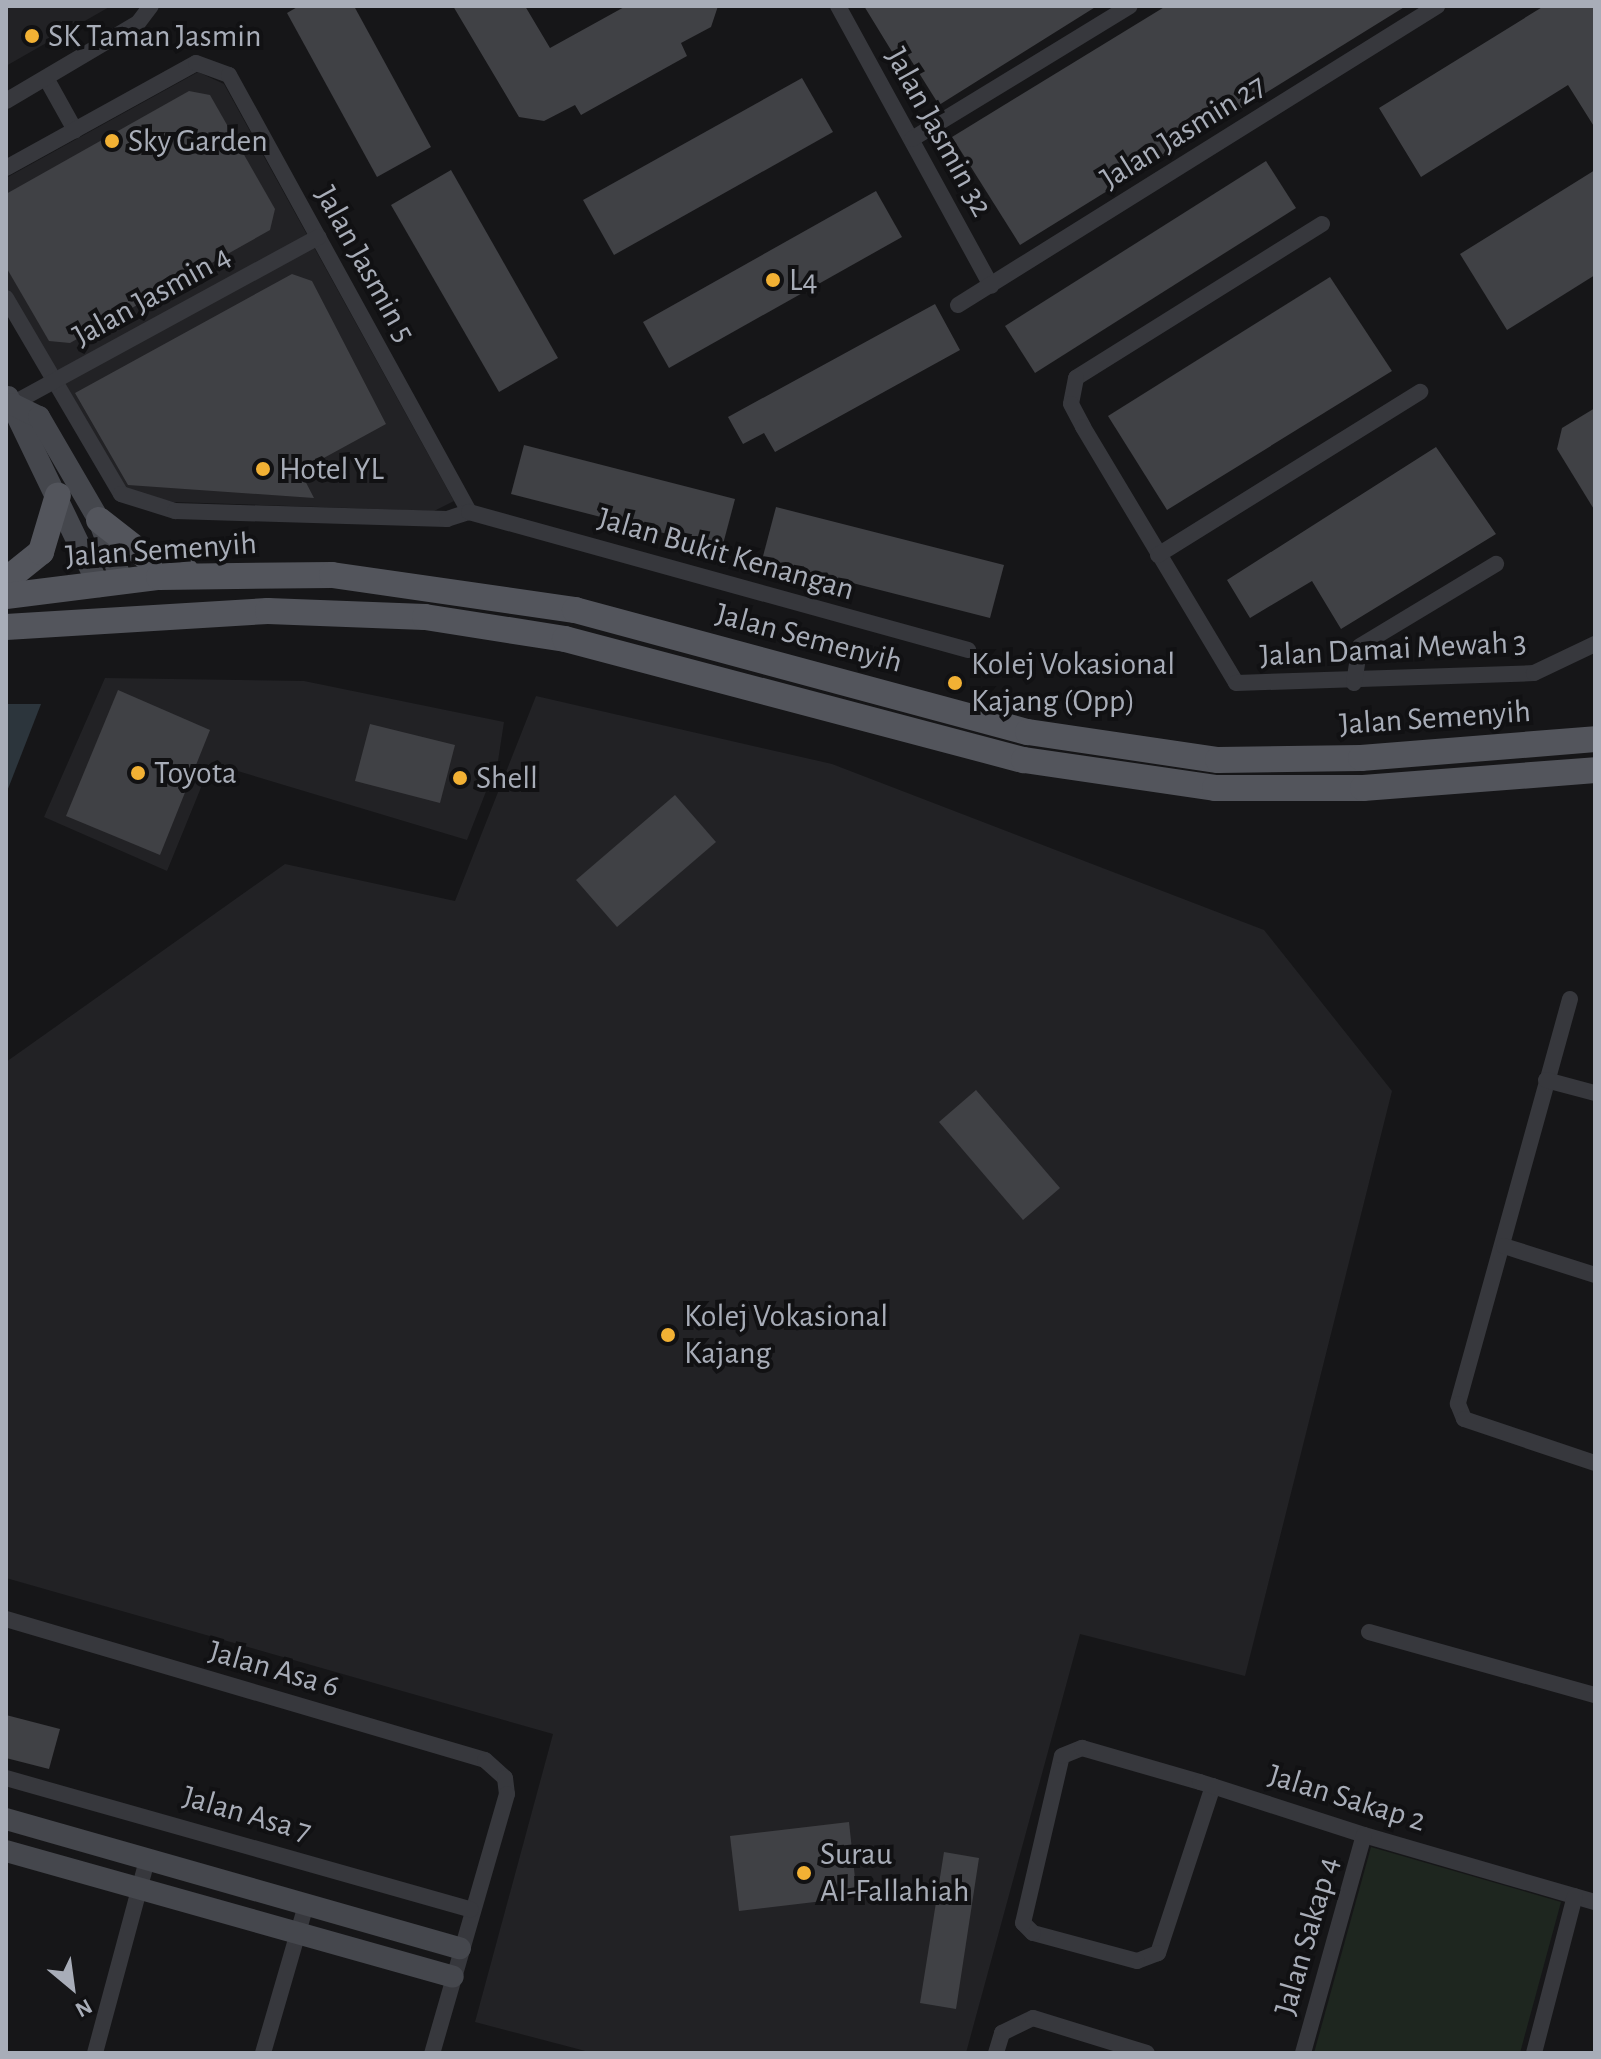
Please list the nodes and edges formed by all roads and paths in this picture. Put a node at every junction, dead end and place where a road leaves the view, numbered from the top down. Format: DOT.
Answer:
graph roads {
  1 [pos="151,6"];
  2 [pos="838,6"];
  3 [pos="1130,6"];
  4 [pos="1437,6"];
  5 [pos="46,78"];
  6 [pos="6,101"];
  7 [pos="75,130"];
  8 [pos="912,139"];
  9 [pos="6,168"];
  10 [pos="1322,224"];
  11 [pos="318,237"];
  12 [pos="991,286"];
  13 [pos="6,298"];
  14 [pos="958,305"];
  15 [pos="56,381"];
  16 [pos="1420,392"];
  17 [pos="9,399"];
  18 [pos="58,495"];
  19 [pos="469,512"];
  20 [pos="99,520"];
  21 [pos="1158,555"];
  22 [pos="1496,564"];
  23 [pos="224,577"];
  24 [pos="6,580"];
  25 [pos="110,588"];
  26 [pos="6,596"];
  27 [pos="150,619"];
  28 [pos="65,624"];
  29 [pos="6,627"];
  30 [pos="1595,644"];
  31 [pos="968,650"];
  32 [pos="1354,683"];
  33 [pos="1595,739"];
  34 [pos="1595,770"];
  35 [pos="1570,999"];
  36 [pos="1546,1080"];
  37 [pos="1595,1093"];
  38 [pos="1504,1246"];
  39 [pos="1595,1275"];
  40 [pos="1595,1463"];
  41 [pos="6,1619"];
  42 [pos="1369,1632"];
  43 [pos="1595,1695"];
  44 [pos="6,1778"];
  45 [pos="1213,1786"];
  46 [pos="6,1819"];
  47 [pos="1364,1835"];
  48 [pos="6,1851"];
  49 [pos="147,1860"];
  50 [pos="138,1892"];
  51 [pos="1575,1896"];
  52 [pos="1595,1902"];
  53 [pos="306,1905"];
  54 [pos="471,1910"];
  55 [pos="297,1935"];
  56 [pos="460,1948"];
  57 [pos="453,1977"];
  58 [pos="95,2053"];
  59 [pos="263,2053"];
  60 [pos="432,2053"];
  61 [pos="996,2053"];
  62 [pos="1147,2053"];
  63 [pos="1303,2053"];
  64 [pos="1534,2053"];
  1 -- 5 [label="street"];
  2 -- 8 [label="street, Jalan Jasmin 32"];
  3 -- 8 [label="street"];
  4 -- 12 [label="street, Jalan Jasmin 27"];
  5 -- 6 [label="street"];
  5 -- 7 [label="street"];
  7 -- 9 [label="street"];
  7 -- 11 [label="street, Jalan Jasmin 5"];
  8 -- 12 [label="street, Jalan Jasmin 32"];
  10 -- 21 [label="street"];
  11 -- 15 [label="street, Jalan Jasmin 4"];
  11 -- 19 [label="street, Jalan Jasmin 5"];
  12 -- 14 [label="street, Jalan Jasmin 27"];
  13 -- 15 [label="street"];
  15 -- 17 [label="street, Jalan Jasmin 4"];
  15 -- 19 [label="street"];
  16 -- 21 [label="street"];
  17 -- 18 [label="street"];
  17 -- 20 [label="street"];
  18 -- 24 [label="main road"];
  18 -- 25 [label="street"];
  19 -- 31 [label="street, Jalan Bukit Kenangan"];
  20 -- 23 [label="main road"];
  20 -- 25 [label="street"];
  21 -- 32 [label="street, Jalan Damai Mewah 3"];
  22 -- 32 [label="street"];
  23 -- 25 [label="main road, Jalan Semenyih"];
  23 -- 33 [label="main road, Jalan Semenyih"];
  25 -- 26 [label="main road, Jalan Semenyih"];
  25 -- 27 [label="main road"];
  25 -- 28 [label="main road"];
  27 -- 28 [label="main road, Jalan Semenyih"];
  27 -- 34 [label="main road, Jalan Semenyih"];
  28 -- 29 [label="main road, Jalan Semenyih"];
  30 -- 32 [label="street, Jalan Damai Mewah 3"];
  35 -- 36 [label="street"];
  36 -- 37 [label="street"];
  36 -- 38 [label="street"];
  38 -- 39 [label="street"];
  38 -- 40 [label="street"];
  41 -- 54 [label="street, Jalan Asa 6"];
  42 -- 43 [label="street"];
  44 -- 54 [label="street, Jalan Asa 7"];
  45 -- 45 [label="street, Jalan Sakap 2"];
  45 -- 47 [label="street, Jalan Sakap 2"];
  46 -- 49 [label="street"];
  47 -- 51 [label="street, Jalan Sakap 2"];
  47 -- 63 [label="street, Jalan Sakap 4"];
  48 -- 50 [label="street"];
  49 -- 50 [label="street"];
  49 -- 53 [label="street"];
  50 -- 55 [label="street"];
  50 -- 58 [label="street"];
  51 -- 52 [label="street, Jalan Sakap 2"];
  51 -- 64 [label="street"];
  53 -- 55 [label="street"];
  53 -- 56 [label="street"];
  54 -- 56 [label="street"];
  55 -- 57 [label="street"];
  55 -- 59 [label="street"];
  56 -- 57 [label="street"];
  57 -- 60 [label="street"];
  61 -- 62 [label="street"];
}
